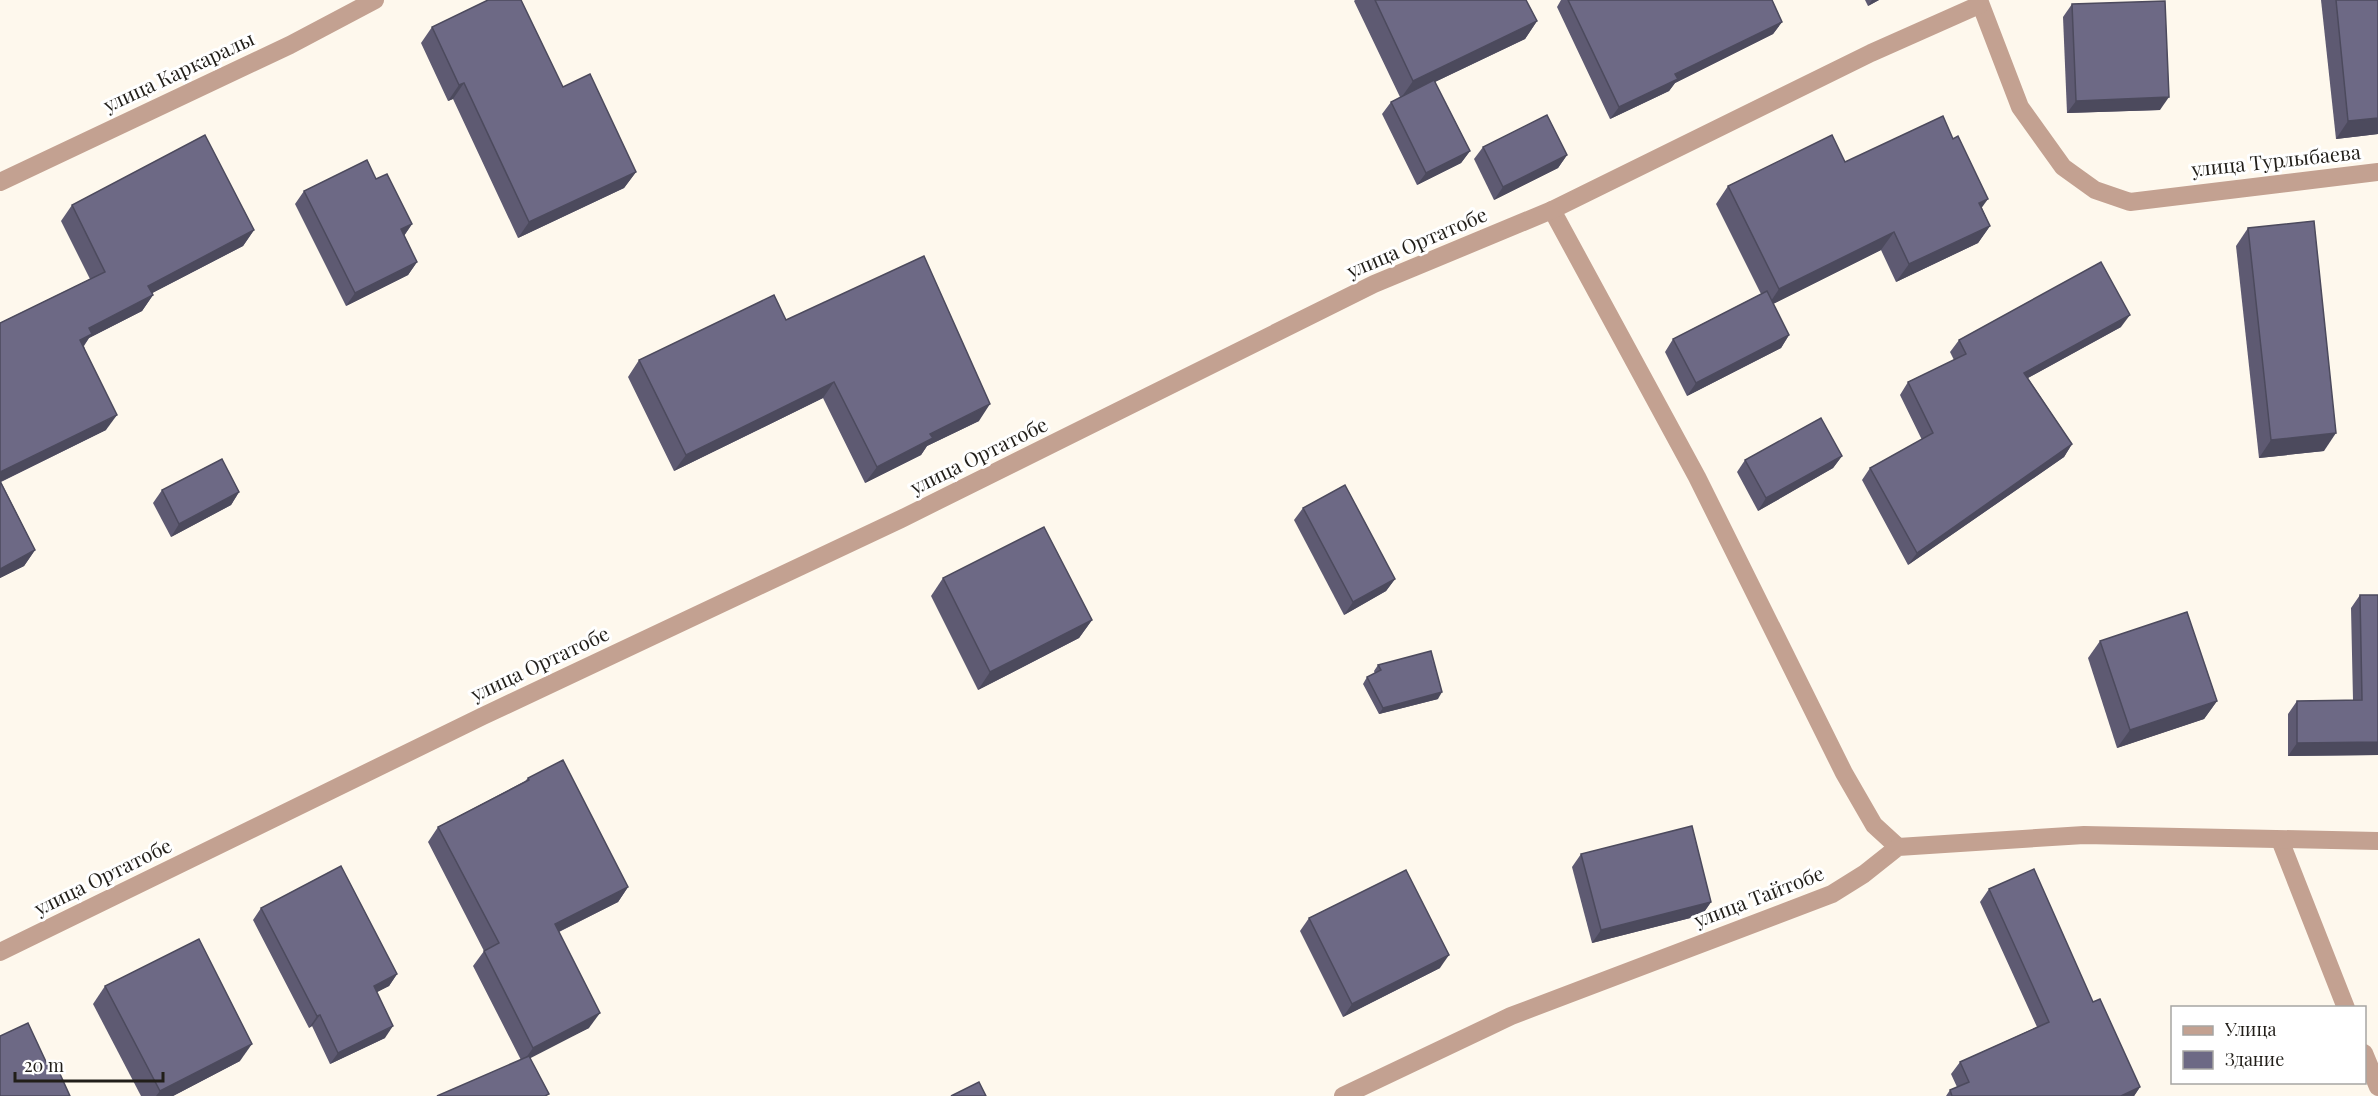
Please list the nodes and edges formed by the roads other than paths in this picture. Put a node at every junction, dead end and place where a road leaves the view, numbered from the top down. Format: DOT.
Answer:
graph roads {
  1 [pos="375,0"];
  2 [pos="1979,2"];
  3 [pos="2378,172"];
  4 [pos="0,182"];
  5 [pos="1552,210"];
  6 [pos="2280,840"];
  7 [pos="2378,841"];
  8 [pos="1898,848"];
  9 [pos="0,952"];
  10 [pos="2345,1006"];
  11 [pos="2366,1058"];
  12 [pos="2378,1087"];
  13 [pos="1343,1096"];
  1 -- 4 [label="street, улица Каркаралы"];
  2 -- 3 [label="street, улица Турлыбаева"];
  2 -- 5 [label="street, улица Ортатобе"];
  5 -- 8 [label="street"];
  5 -- 9 [label="street, улица Ортатобе"];
  6 -- 7 [label="street"];
  6 -- 8 [label="street"];
  6 -- 10 [label="street"];
  8 -- 13 [label="street, улица Тайтобе"];
  11 -- 12 [label="street"];
}
